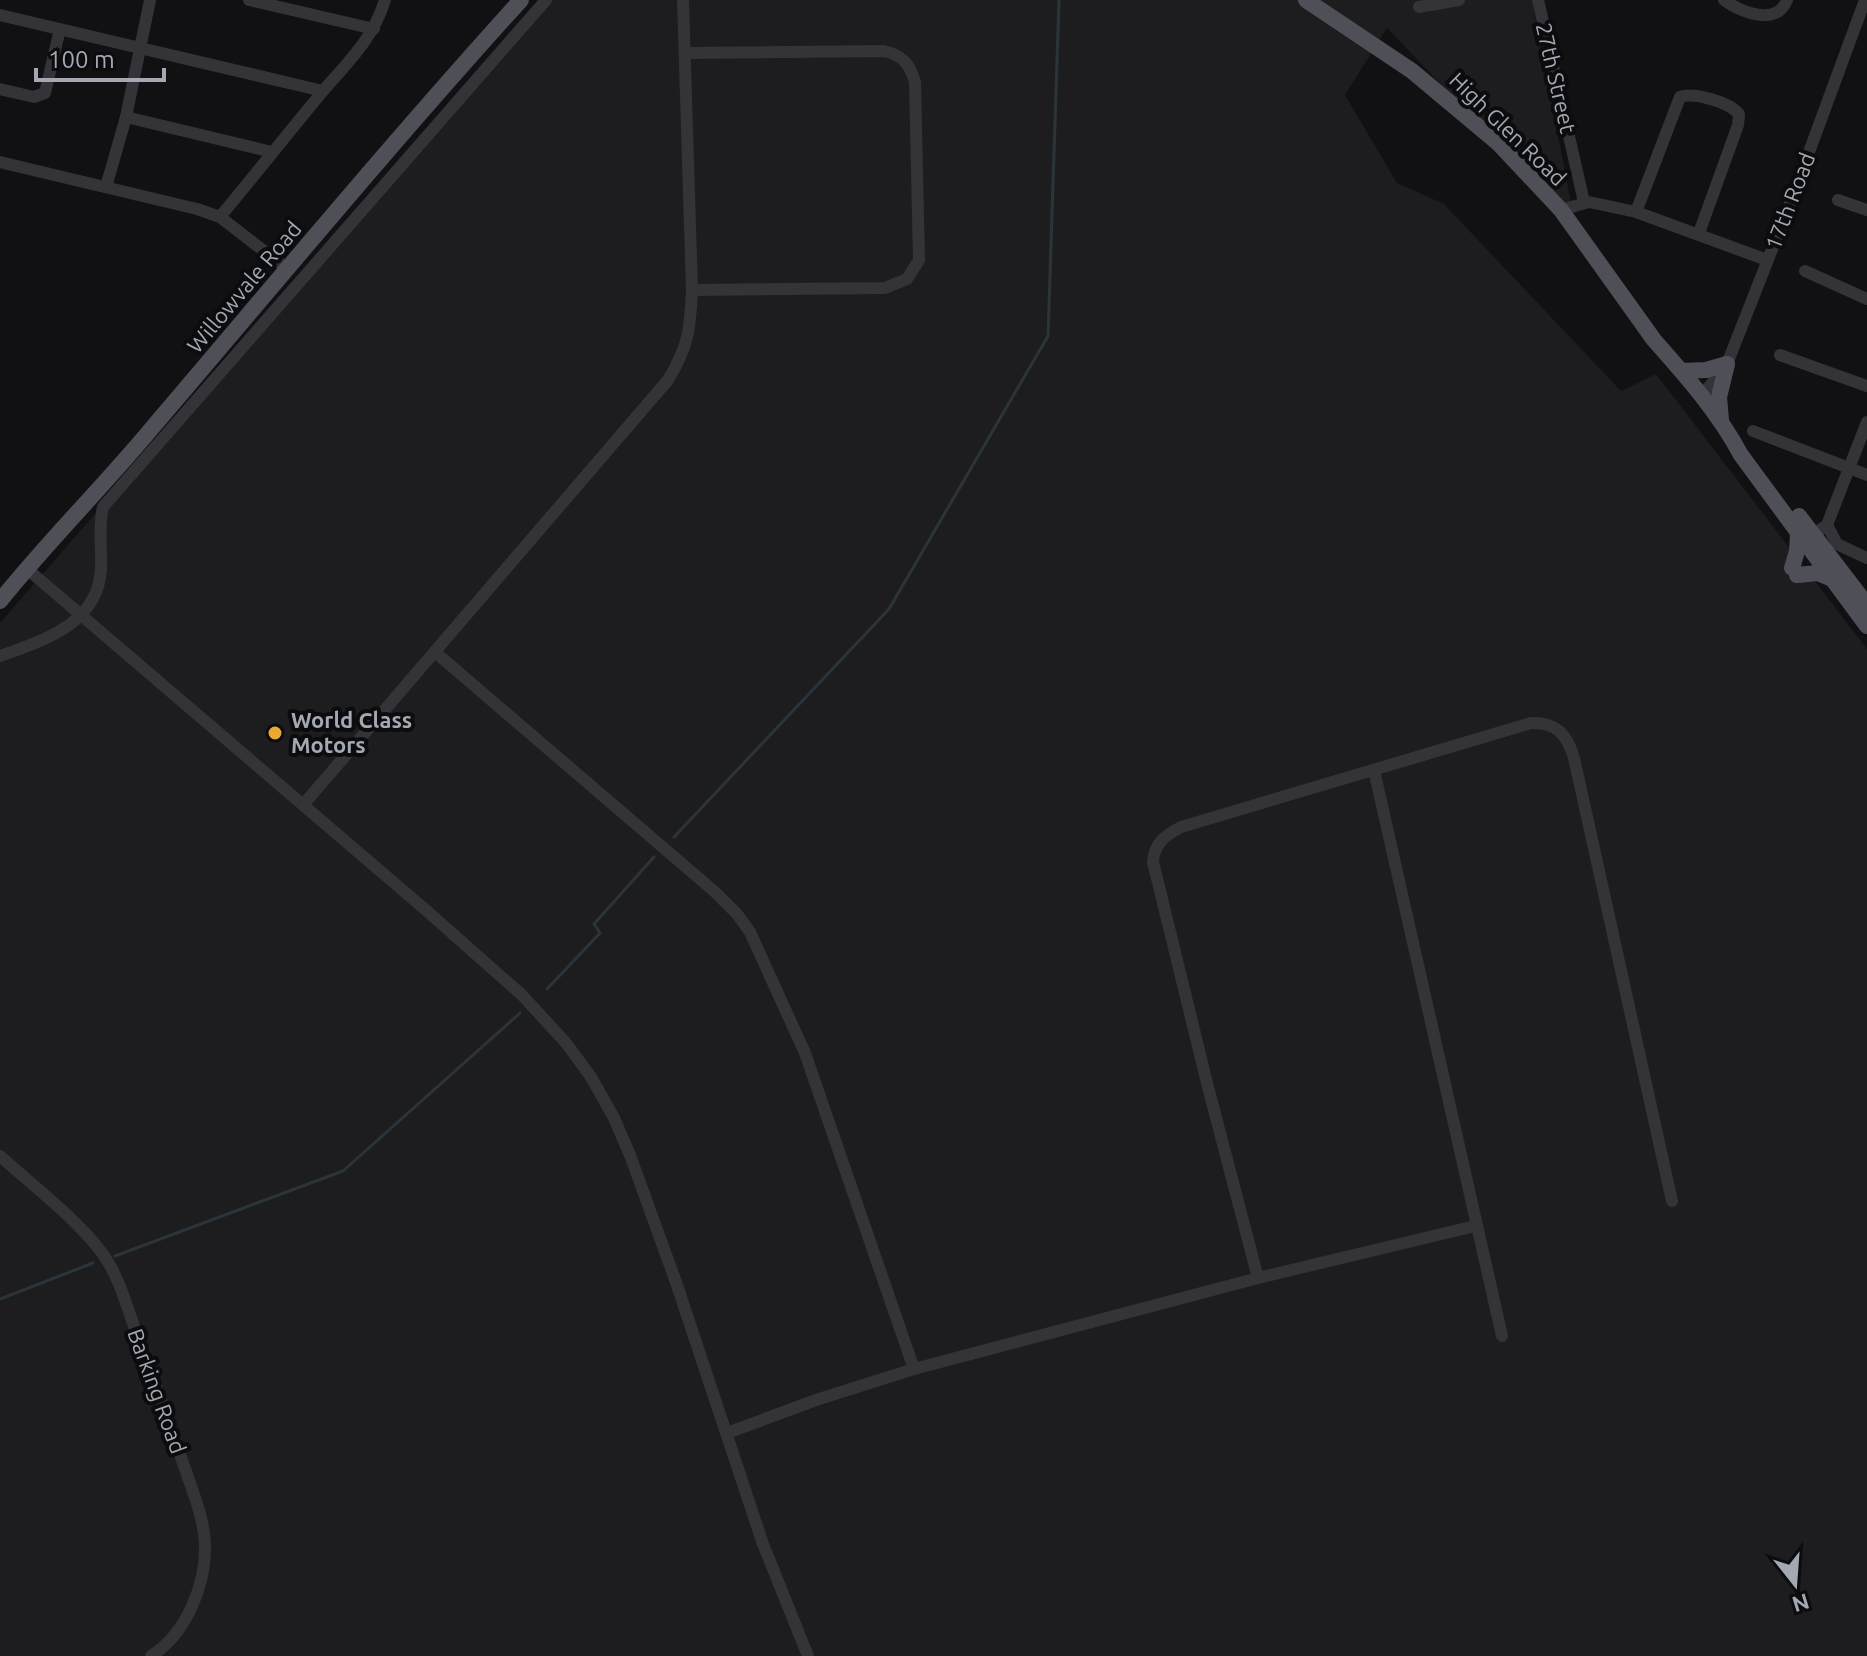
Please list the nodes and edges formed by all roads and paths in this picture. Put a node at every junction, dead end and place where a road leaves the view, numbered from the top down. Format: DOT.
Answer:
graph roads {
  1 [pos="150,0"];
  2 [pos="249,0"];
  3 [pos="385,0"];
  4 [pos="521,0"];
  5 [pos="546,0"];
  6 [pos="683,0"];
  7 [pos="1306,0"];
  8 [pos="1459,0"];
  9 [pos="1538,0"];
  10 [pos="1724,0"];
  11 [pos="1787,0"];
  12 [pos="1865,0"];
  13 [pos="1419,7"];
  14 [pos="0,15"];
  15 [pos="60,29"];
  16 [pos="374,29"];
  17 [pos="139,47"];
  18 [pos="686,53"];
  19 [pos="0,89"];
  20 [pos="323,91"];
  21 [pos="126,117"];
  22 [pos="272,152"];
  23 [pos="0,162"];
  24 [pos="106,187"];
  25 [pos="1838,200"];
  26 [pos="1584,202"];
  27 [pos="1561,210"];
  28 [pos="1867,210"];
  29 [pos="1636,212"];
  30 [pos="220,217"];
  31 [pos="1699,233"];
  32 [pos="1767,260"];
  33 [pos="286,268"];
  34 [pos="1805,271"];
  35 [pos="692,290"];
  36 [pos="1867,299"];
  37 [pos="1780,355"];
  38 [pos="1727,364"];
  39 [pos="1682,371"];
  40 [pos="1867,386"];
  41 [pos="1702,396"];
  42 [pos="1721,420"];
  43 [pos="1867,422"];
  44 [pos="1753,431"];
  45 [pos="1849,468"];
  46 [pos="1867,475"];
  47 [pos="1827,525"];
  48 [pos="1806,534"];
  49 [pos="1867,558"];
  50 [pos="26,568"];
  51 [pos="1830,578"];
  52 [pos="0,601"];
  53 [pos="1867,605"];
  54 [pos="81,614"];
  55 [pos="1867,626"];
  56 [pos="435,652"];
  57 [pos="0,656"];
  58 [pos="1374,770"];
  59 [pos="303,805"];
  60 [pos="0,1156"];
  61 [pos="1672,1201"];
  62 [pos="1475,1226"];
  63 [pos="1258,1278"];
  64 [pos="1502,1336"];
  65 [pos="914,1369"];
  66 [pos="727,1433"];
  67 [pos="151,1656"];
  68 [pos="808,1656"];
  1 -- 17 [label="street"];
  2 -- 16 [label="street"];
  3 -- 16 [label="street"];
  4 -- 33 [label="main road, Willowvale Road"];
  5 -- 54 [label="street"];
  6 -- 18 [label="street"];
  7 -- 27 [label="main road, High Glen Road"];
  8 -- 13 [label="street"];
  9 -- 26 [label="street, 27th Street"];
  10 -- 11 [label="street"];
  12 -- 32 [label="street, 17th Road"];
  14 -- 15 [label="street"];
  15 -- 17 [label="street"];
  15 -- 19 [label="street"];
  16 -- 20 [label="street"];
  17 -- 20 [label="street"];
  17 -- 21 [label="street"];
  18 -- 35 [label="street"];
  18 -- 35 [label="street"];
  20 -- 22 [label="street"];
  21 -- 22 [label="street"];
  21 -- 24 [label="street"];
  22 -- 30 [label="street"];
  23 -- 24 [label="street"];
  24 -- 30 [label="street"];
  25 -- 28 [label="street"];
  26 -- 27 [label="street"];
  26 -- 29 [label="street"];
  27 -- 39 [label="main road, High Glen Road"];
  29 -- 31 [label="street"];
  29 -- 31 [label="street"];
  30 -- 33 [label="street"];
  31 -- 32 [label="street"];
  32 -- 38 [label="street, 17th Road"];
  33 -- 50 [label="main road, Willowvale Road"];
  34 -- 36 [label="street"];
  35 -- 56 [label="street"];
  37 -- 40 [label="street"];
  38 -- 39 [label="main road"];
  38 -- 41 [label="street, 17th Road"];
  38 -- 42 [label="main road"];
  39 -- 41 [label="main road, High Glen Road"];
  41 -- 42 [label="main road, High Glen Road"];
  42 -- 48 [label="main road, High Glen Road"];
  43 -- 45 [label="street"];
  44 -- 45 [label="street"];
  45 -- 46 [label="street"];
  45 -- 47 [label="street"];
  47 -- 48 [label="street"];
  47 -- 49 [label="street"];
  48 -- 51 [label="main road, High Glen Road"];
  48 -- 51 [label="main road"];
  48 -- 53 [label="main road, High Glen Road"];
  50 -- 52 [label="main road, Willowvale Road"];
  50 -- 54 [label="street"];
  51 -- 55 [label="main road, High Glen Road"];
  54 -- 57 [label="street"];
  54 -- 59 [label="street"];
  56 -- 59 [label="street"];
  56 -- 65 [label="street"];
  58 -- 61 [label="street"];
  58 -- 62 [label="street"];
  58 -- 63 [label="street"];
  59 -- 66 [label="street"];
  60 -- 67 [label="street, Barking Road"];
  62 -- 63 [label="street"];
  62 -- 64 [label="street"];
  63 -- 65 [label="street"];
  65 -- 66 [label="street"];
  66 -- 68 [label="street"];
}
